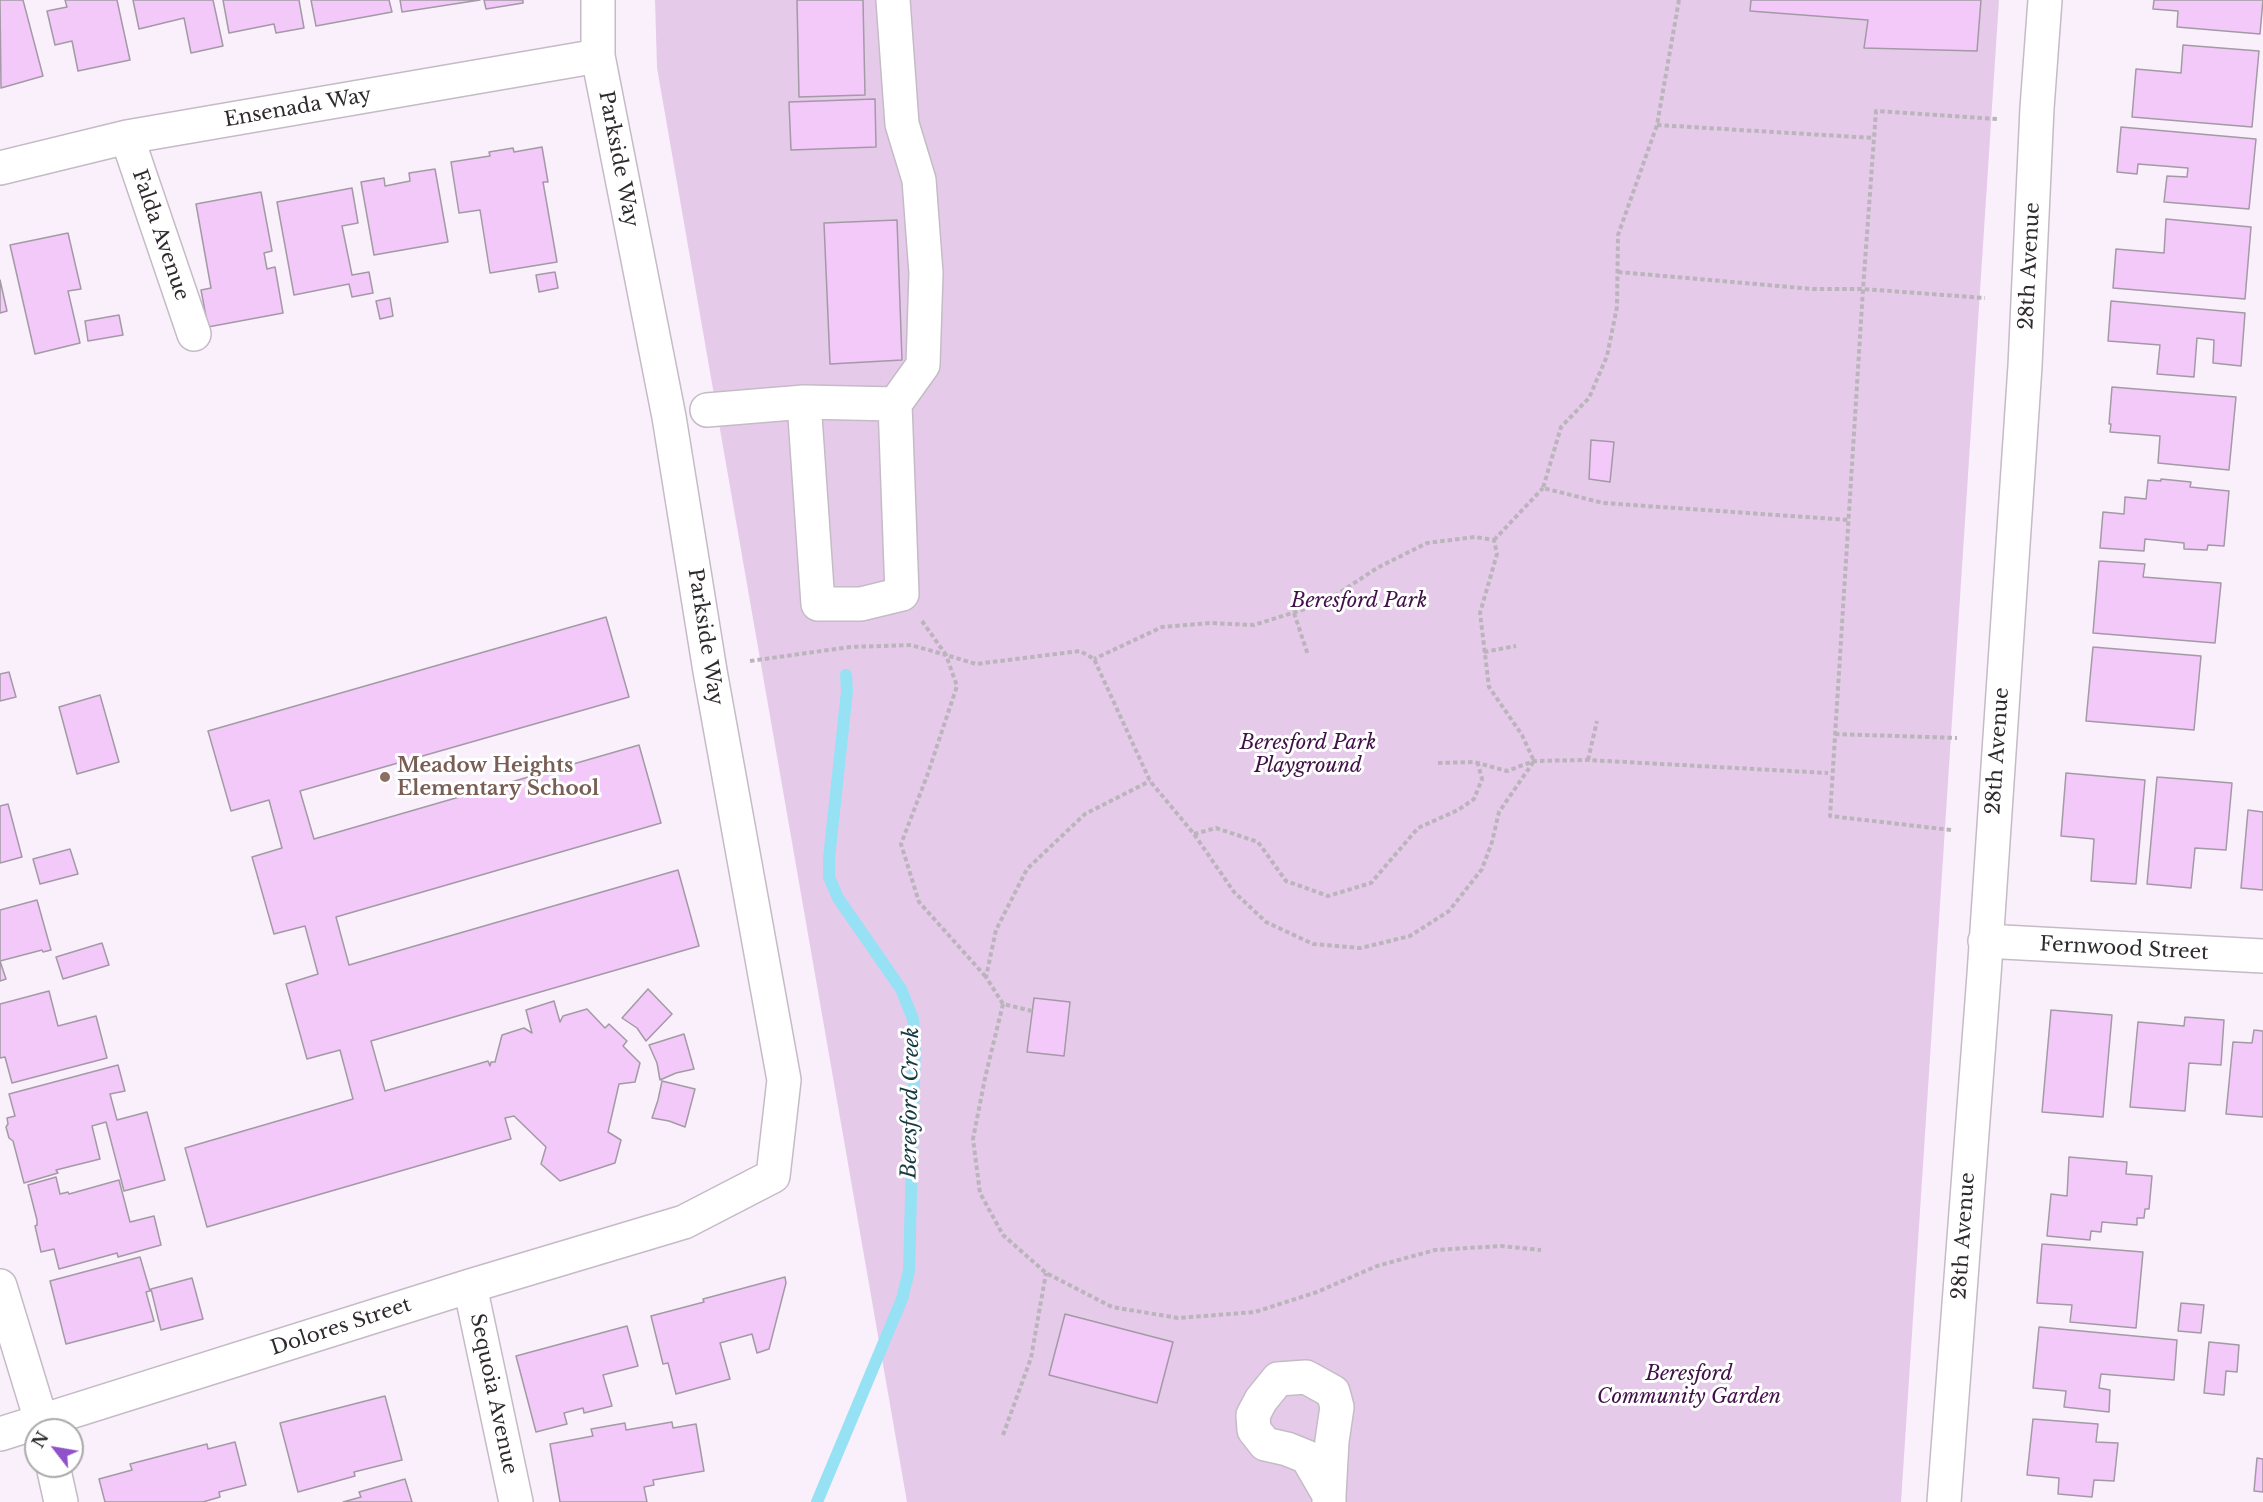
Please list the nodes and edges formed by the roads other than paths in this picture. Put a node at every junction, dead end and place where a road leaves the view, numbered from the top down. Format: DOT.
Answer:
graph roads {
  1 [pos="598,0"];
  2 [pos="893,0"];
  3 [pos="2045,0"];
  4 [pos="598,56"];
  5 [pos="127,137"];
  6 [pos="0,168"];
  7 [pos="194,334"];
  8 [pos="804,402"];
  9 [pos="895,404"];
  10 [pos="707,410"];
  11 [pos="1985,941"];
  12 [pos="2263,956"];
  13 [pos="684,1222"];
  14 [pos="0,1286"];
  15 [pos="470,1286"];
  16 [pos="41,1418"];
  17 [pos="67,1418"];
  18 [pos="24,1430"];
  19 [pos="0,1434"];
  20 [pos="56,1478"];
  21 [pos="61,1502"];
  22 [pos="516,1502"];
  23 [pos="1944,1502"];
  1 -- 4 [label="street, Parkside Way"];
  2 -- 9 [label="street"];
  3 -- 11 [label="street, 28th Avenue"];
  4 -- 5 [label="street, Ensenada Way"];
  4 -- 13 [label="street, Parkside Way"];
  5 -- 6 [label="street, Ensenada Way"];
  5 -- 7 [label="street, Falda Avenue"];
  8 -- 9 [label="street"];
  8 -- 9 [label="street"];
  8 -- 10 [label="street"];
  11 -- 12 [label="street, Fernwood Street"];
  11 -- 23 [label="street, 28th Avenue"];
  13 -- 15 [label="street, Dolores Street"];
  14 -- 16 [label="street"];
  15 -- 17 [label="street, Dolores Street"];
  15 -- 22 [label="street, Sequoia Avenue"];
  18 -- 19 [label="street, Dolores Street"];
  20 -- 21 [label="street"];
}
